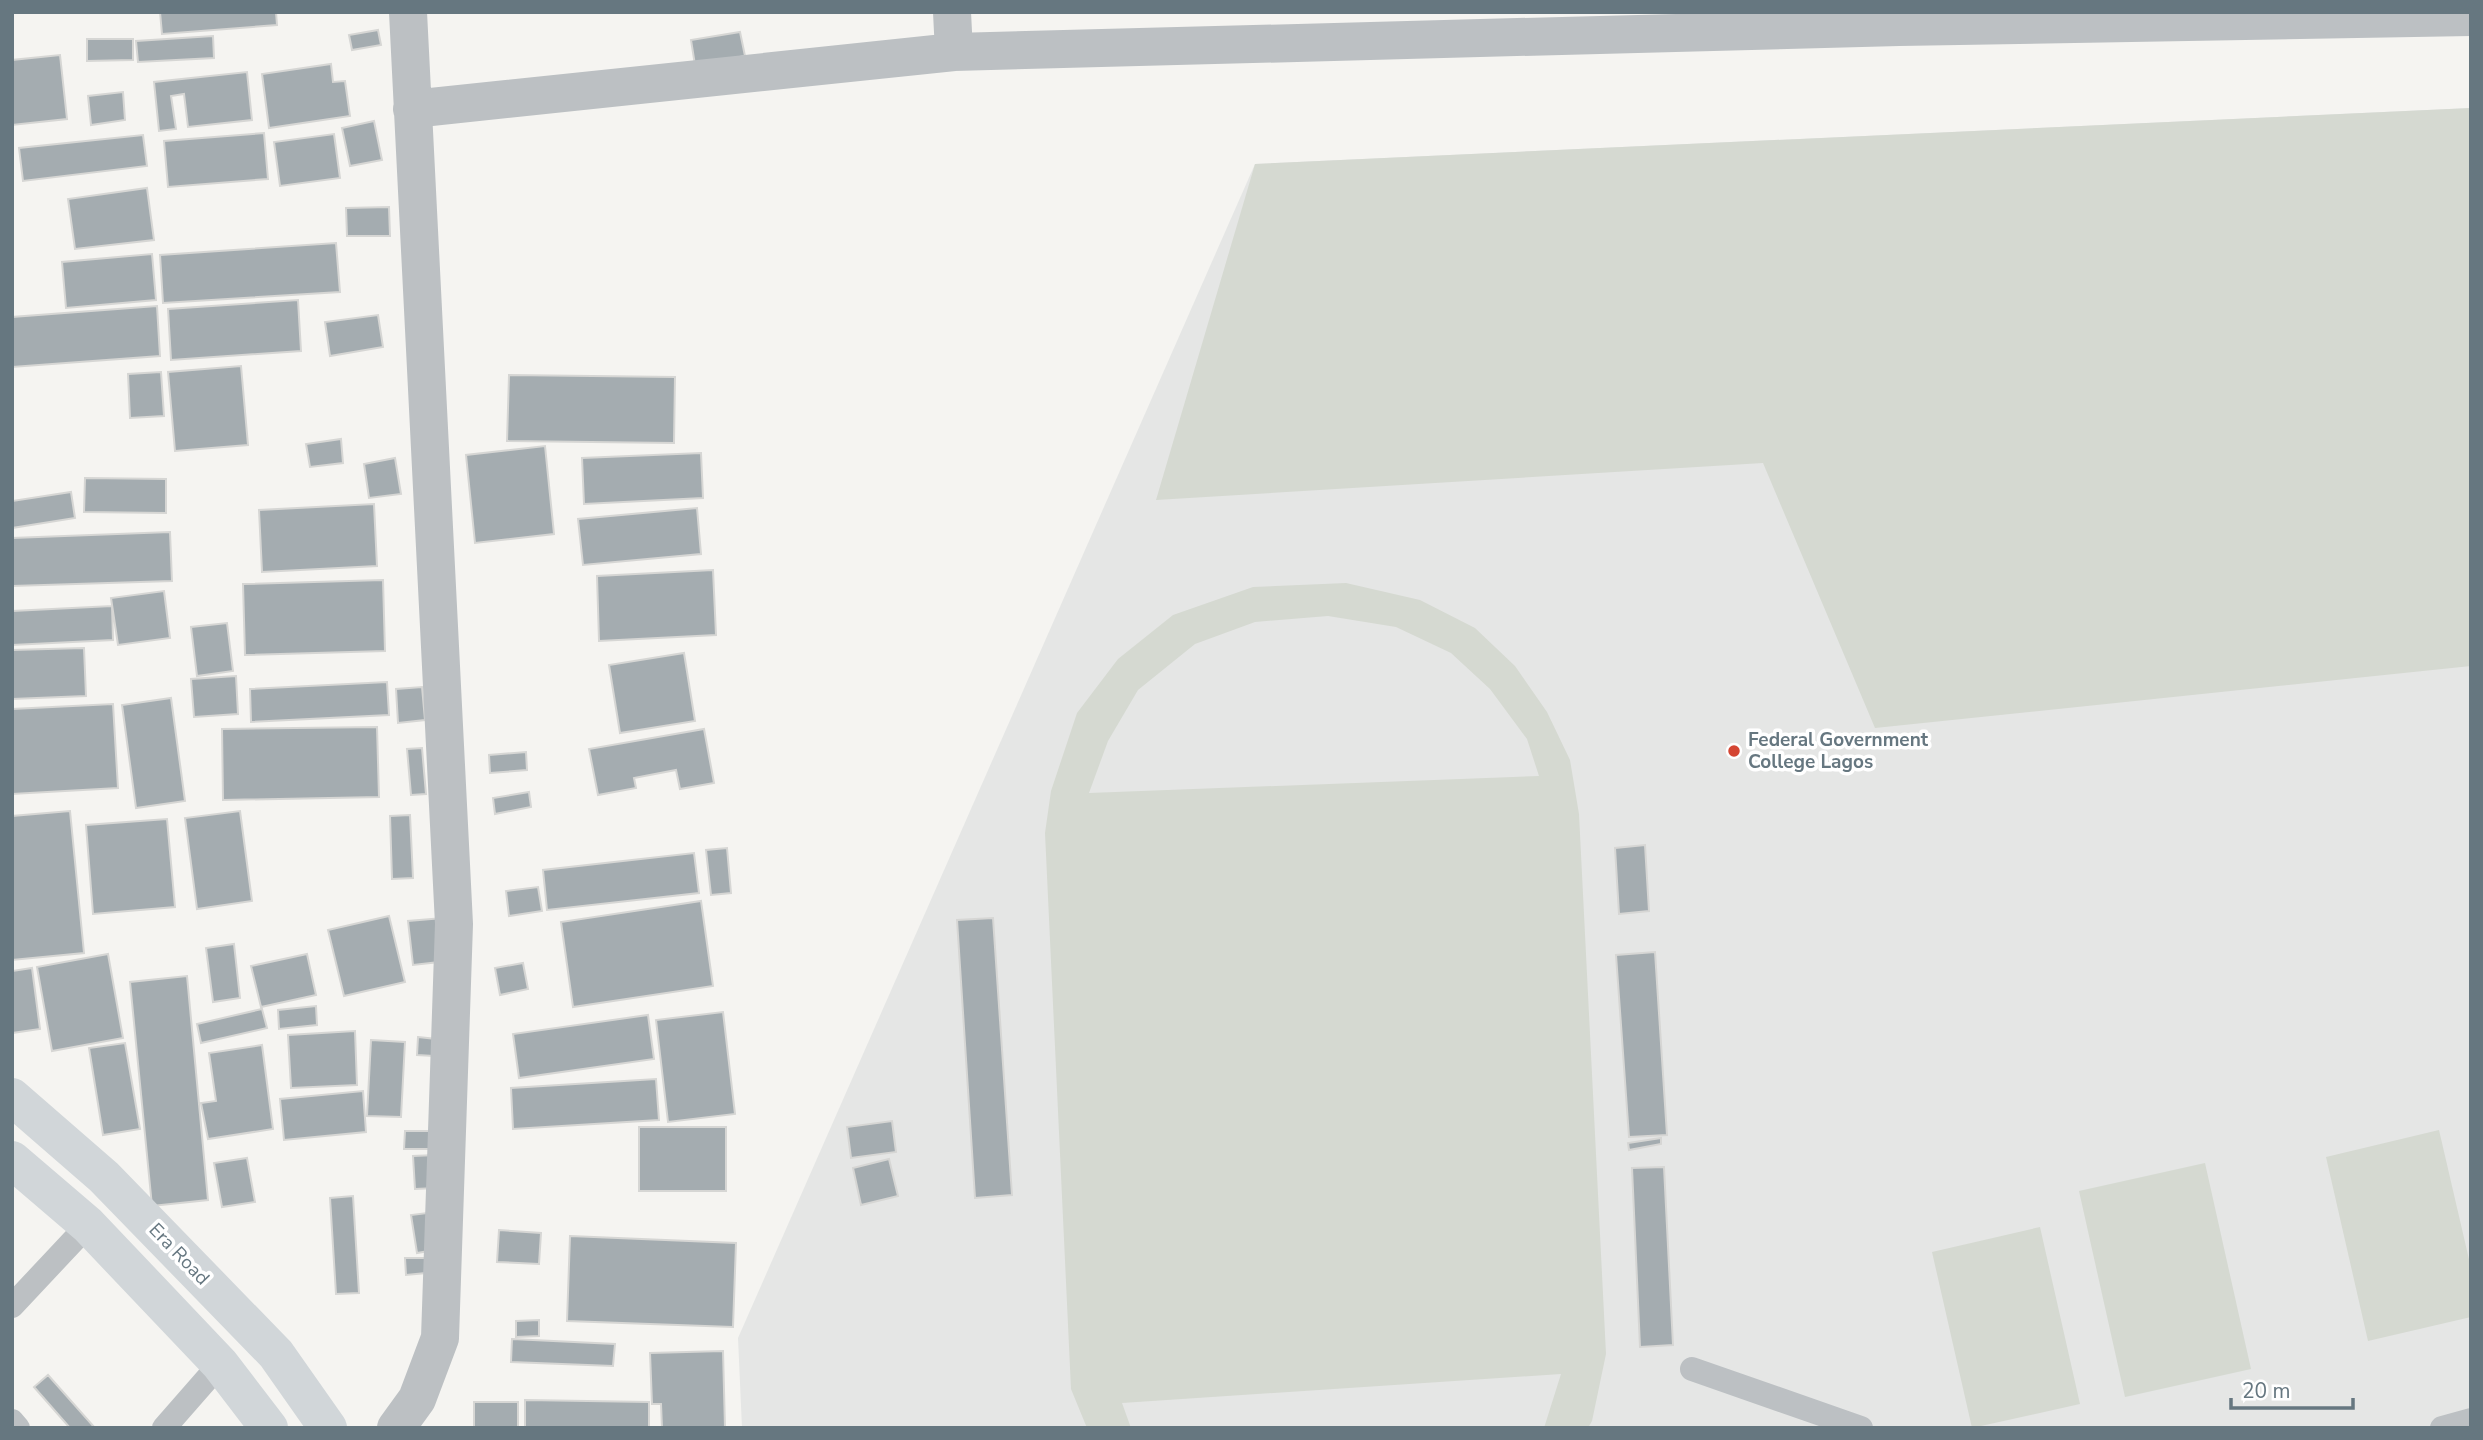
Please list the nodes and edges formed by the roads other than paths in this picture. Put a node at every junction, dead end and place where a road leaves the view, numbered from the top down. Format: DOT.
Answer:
graph roads {
  1 [pos="408,12"];
  2 [pos="952,12"];
  3 [pos="2471,17"];
  4 [pos="1899,19"];
  5 [pos="954,52"];
  6 [pos="412,109"];
  7 [pos="12,1097"];
  8 [pos="12,1160"];
  9 [pos="88,1225"];
  10 [pos="12,1306"];
  11 [pos="220,1364"];
  12 [pos="1692,1369"];
  13 [pos="2471,1420"];
  14 [pos="12,1421"];
  15 [pos="18,1428"];
  16 [pos="164,1428"];
  17 [pos="269,1428"];
  18 [pos="328,1428"];
  19 [pos="396,1428"];
  20 [pos="1861,1428"];
  21 [pos="2442,1428"];
  1 -- 6 [label="street"];
  2 -- 5 [label="street"];
  3 -- 4 [label="street"];
  4 -- 5 [label="street"];
  5 -- 6 [label="street"];
  6 -- 19 [label="street"];
  7 -- 18 [label="main road, Era Road"];
  8 -- 9 [label="main road"];
  9 -- 10 [label="lane"];
  9 -- 11 [label="main road"];
  11 -- 16 [label="lane"];
  11 -- 17 [label="main road"];
  12 -- 20 [label="lane"];
  13 -- 21 [label="lane"];
  14 -- 15 [label="lane"];
}
